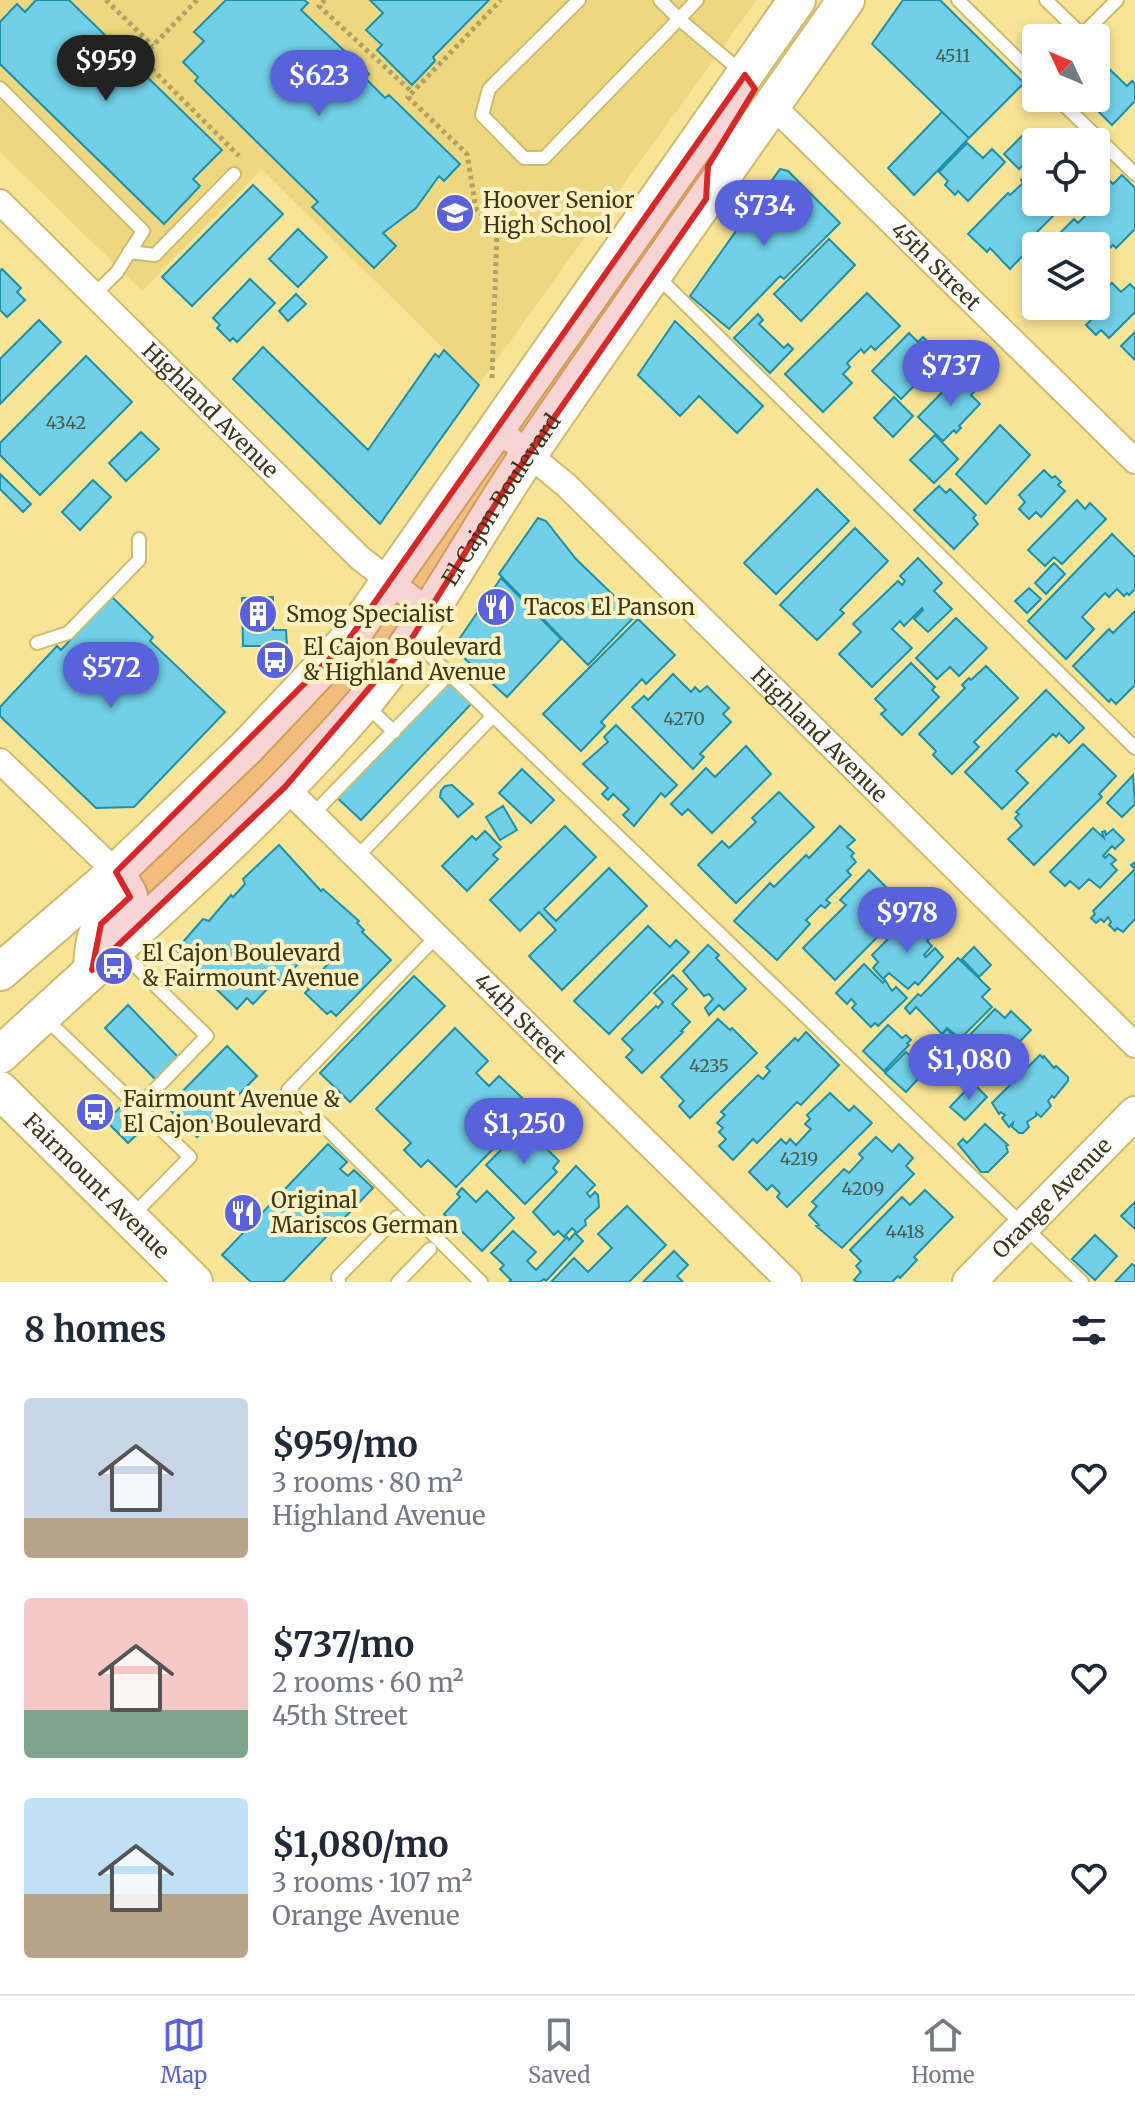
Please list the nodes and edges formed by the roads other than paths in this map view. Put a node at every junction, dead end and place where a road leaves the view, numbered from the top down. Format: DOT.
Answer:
graph roads {
  1 [pos="579,0"];
  2 [pos="660,0"];
  3 [pos="697,0"];
  4 [pos="797,0"];
  5 [pos="846,0"];
  6 [pos="958,0"];
  7 [pos="1046,0"];
  8 [pos="1117,0"];
  9 [pos="679,19"];
  10 [pos="1069,24"];
  11 [pos="1093,24"];
  12 [pos="1022,63"];
  13 [pos="745,75"];
  14 [pos="0,88"];
  15 [pos="772,105"];
  16 [pos="1071,112"];
  17 [pos="234,174"];
  18 [pos="1135,174"];
  19 [pos="706,199"];
  20 [pos="0,202"];
  21 [pos="129,252"];
  22 [pos="654,273"];
  23 [pos="94,295"];
  24 [pos="498,429"];
  25 [pos="529,454"];
  26 [pos="1135,461"];
  27 [pos="139,539"];
  28 [pos="389,582"];
  29 [pos="420,624"];
  30 [pos="37,643"];
  31 [pos="450,673"];
  32 [pos="364,702"];
  33 [pos="289,704"];
  34 [pos="493,716"];
  35 [pos="394,732"];
  36 [pos="1135,748"];
  37 [pos="0,761"];
  38 [pos="285,787"];
  39 [pos="313,814"];
  40 [pos="357,857"];
  41 [pos="116,872"];
  42 [pos="437,936"];
  43 [pos="105,960"];
  44 [pos="0,972"];
  45 [pos="42,1016"];
  46 [pos="1135,1045"];
  47 [pos="0,1055"];
  48 [pos="0,1090"];
  49 [pos="138,1107"];
  50 [pos="1135,1113"];
  51 [pos="397,1217"];
  52 [pos="130,1218"];
  53 [pos="1024,1225"];
  54 [pos="430,1249"];
  55 [pos="194,1282"];
  56 [pos="339,1282"];
  57 [pos="398,1282"];
  58 [pos="481,1282"];
  59 [pos="789,1282"];
  60 [pos="969,1282"];
  61 [pos="1082,1282"];
  1 -- 9 [label="lane"];
  2 -- 9 [label="lane"];
  3 -- 9 [label="lane"];
  4 -- 13 [label="main road, El Cajon Boulevard"];
  5 -- 15 [label="main road, El Cajon Boulevard"];
  6 -- 12 [label="lane"];
  7 -- 10 [label="lane"];
  8 -- 11 [label="lane"];
  9 -- 13 [label="lane"];
  13 -- 19 [label="main road"];
  13 -- 24 [label="main road, El Cajon Boulevard"];
  14 -- 21 [label="lane"];
  15 -- 19 [label="main road, El Cajon Boulevard"];
  15 -- 26 [label="street, 45th Street"];
  16 -- 18 [label="lane"];
  17 -- 21 [label="lane"];
  19 -- 22 [label="main road, El Cajon Boulevard"];
  20 -- 23 [label="street, Highland Avenue"];
  21 -- 23 [label="lane"];
  22 -- 25 [label="main road, El Cajon Boulevard"];
  22 -- 36 [label="lane"];
  23 -- 28 [label="street, Highland Avenue"];
  24 -- 25 [label="street, Highland Avenue"];
  24 -- 28 [label="main road, El Cajon Boulevard"];
  25 -- 29 [label="main road, El Cajon Boulevard"];
  25 -- 46 [label="street, Highland Avenue"];
  27 -- 30 [label="lane"];
  28 -- 29 [label="street, Highland Avenue"];
  28 -- 33 [label="main road, El Cajon Boulevard"];
  29 -- 31 [label="lane"];
  29 -- 32 [label="main road, El Cajon Boulevard"];
  31 -- 34 [label="lane"];
  31 -- 35 [label="lane"];
  32 -- 35 [label="lane"];
  32 -- 38 [label="main road, El Cajon Boulevard"];
  33 -- 38 [label="main road"];
  33 -- 41 [label="main road, El Cajon Boulevard"];
  34 -- 40 [label="lane"];
  34 -- 53 [label="lane"];
  35 -- 39 [label="lane"];
  37 -- 41 [label="street"];
  38 -- 39 [label="street, 44th Street"];
  38 -- 43 [label="main road, El Cajon Boulevard"];
  39 -- 40 [label="street, 44th Street"];
  40 -- 42 [label="street, 44th Street"];
  41 -- 43 [label="main road"];
  41 -- 44 [label="main road, El Cajon Boulevard"];
  42 -- 58 [label="lane"];
  42 -- 59 [label="street, 44th Street"];
  43 -- 45 [label="main road, El Cajon Boulevard"];
  43 -- 49 [label="lane"];
  45 -- 47 [label="main road, El Cajon Boulevard"];
  45 -- 49 [label="lane"];
  48 -- 52 [label="main road, Fairmount Avenue"];
  49 -- 52 [label="lane"];
  50 -- 53 [label="main road, Orange Avenue"];
  51 -- 56 [label="lane"];
  52 -- 55 [label="main road, Fairmount Avenue"];
  53 -- 60 [label="main road, Orange Avenue"];
  53 -- 61 [label="lane"];
  54 -- 57 [label="lane"];
}
